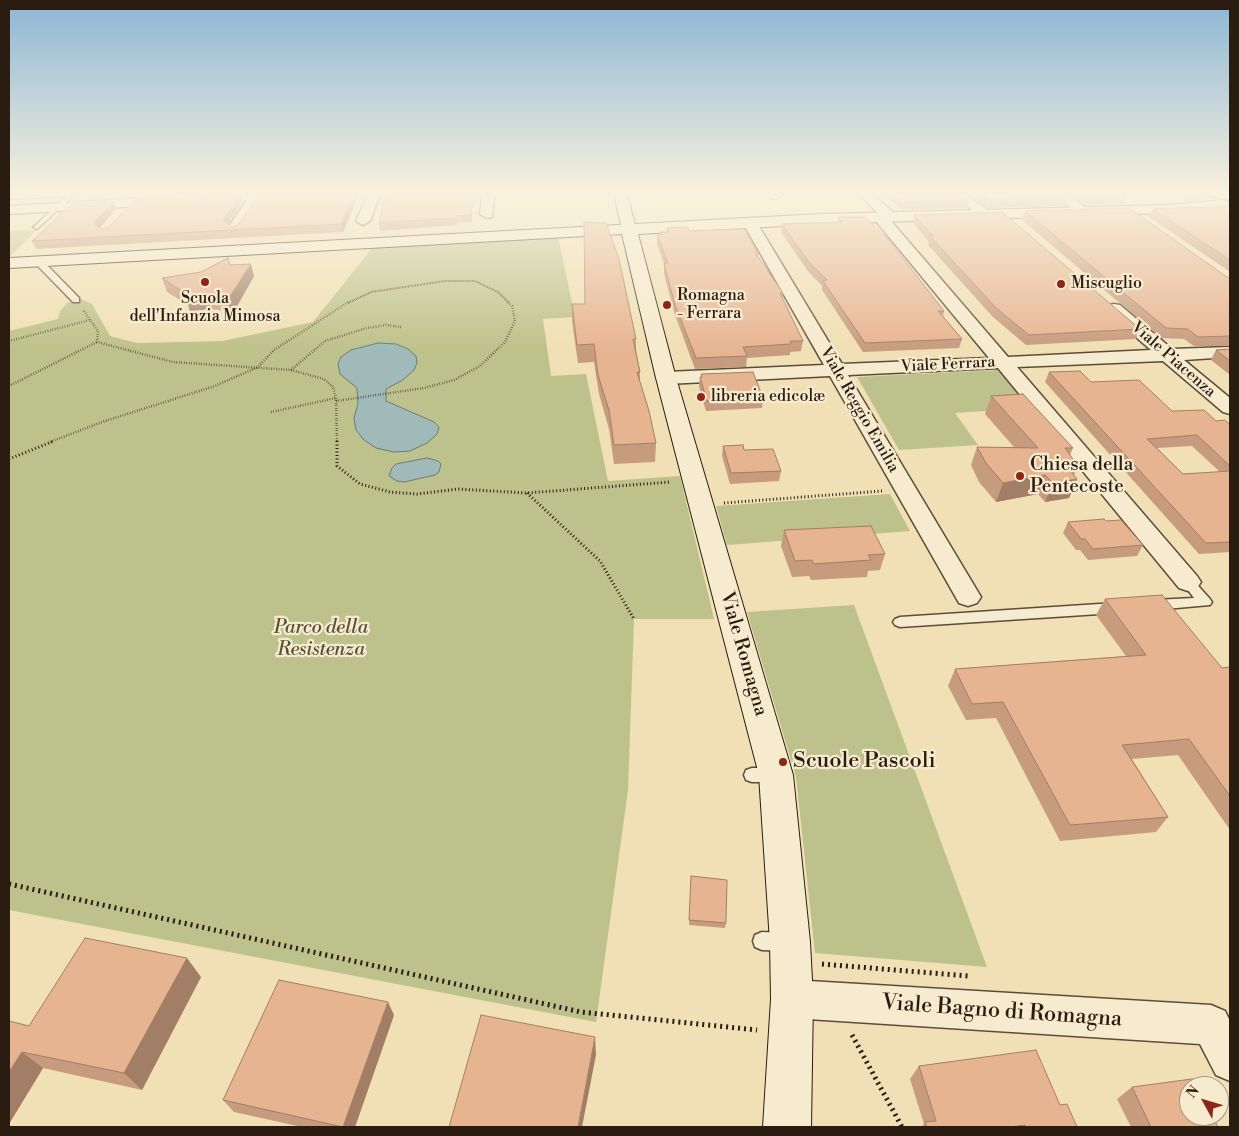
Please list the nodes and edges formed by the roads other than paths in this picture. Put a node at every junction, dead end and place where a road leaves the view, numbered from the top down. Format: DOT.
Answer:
graph roads {
  1 [pos="343,245"];
  2 [pos="633,245"];
  3 [pos="763,245"];
  4 [pos="908,245"];
  5 [pos="39,262"];
  6 [pos="9,263"];
  7 [pos="1100,297"];
  8 [pos="76,300"];
  9 [pos="1230,352"];
  10 [pos="1168,355"];
  11 [pos="1003,362"];
  12 [pos="836,370"];
  13 [pos="666,378"];
  14 [pos="1230,408"];
  15 [pos="1188,582"];
  16 [pos="968,597"];
  17 [pos="980,617"];
  18 [pos="900,622"];
  19 [pos="792,999"];
  20 [pos="1221,1026"];
  21 [pos="1230,1060"];
  22 [pos="787,1127"];
  1 -- 5 [label="street"];
  2 -- 13 [label="street, Viale Romagna"];
  3 -- 12 [label="street, Viale Reggio Emilia"];
  4 -- 11 [label="street"];
  5 -- 6 [label="street"];
  5 -- 8 [label="lane"];
  7 -- 10 [label="street, Viale Piacenza"];
  9 -- 10 [label="street, Viale Ferrara"];
  10 -- 11 [label="street, Viale Ferrara"];
  10 -- 14 [label="street, Viale Piacenza"];
  11 -- 12 [label="street, Viale Ferrara"];
  11 -- 15 [label="street"];
  12 -- 13 [label="street, Viale Ferrara"];
  12 -- 16 [label="street, Viale Reggio Emilia"];
  13 -- 19 [label="street, Viale Romagna"];
  15 -- 17 [label="lane"];
  16 -- 17 [label="lane"];
  17 -- 18 [label="lane"];
  19 -- 20 [label="street, Viale Bagno di Romagna"];
  19 -- 22 [label="street, Viale Romagna"];
  20 -- 21 [label="street, Viale Bagno di Romagna"];
}
